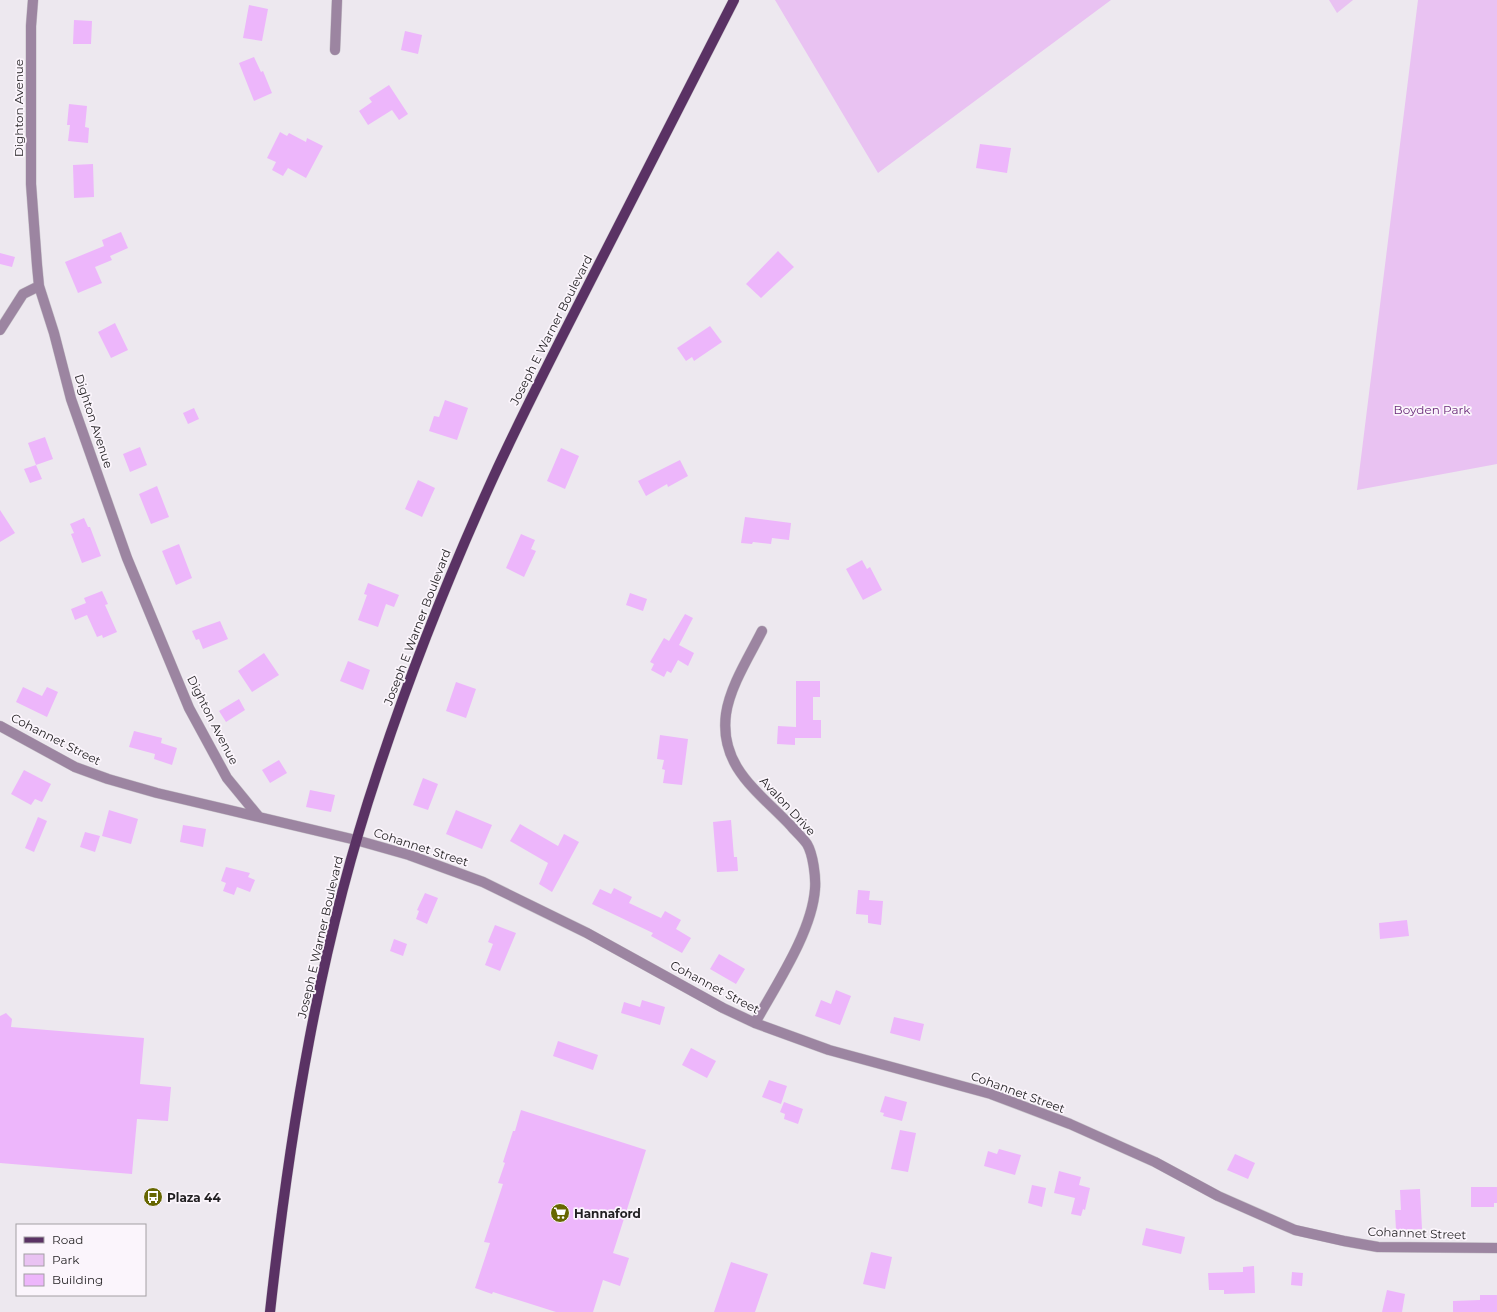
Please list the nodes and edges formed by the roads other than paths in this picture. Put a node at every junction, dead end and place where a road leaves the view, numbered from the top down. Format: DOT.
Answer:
graph roads {
  1 [pos="33,0"];
  2 [pos="337,0"];
  3 [pos="734,0"];
  4 [pos="336,50"];
  5 [pos="39,286"];
  6 [pos="0,330"];
  7 [pos="762,630"];
  8 [pos="0,726"];
  9 [pos="259,817"];
  10 [pos="356,840"];
  11 [pos="755,1023"];
  12 [pos="1497,1248"];
  13 [pos="270,1312"];
  1 -- 5 [label="street, Dighton Avenue"];
  2 -- 4 [label="street"];
  3 -- 10 [label="main road, Joseph E Warner Boulevard"];
  5 -- 6 [label="street"];
  5 -- 9 [label="street, Dighton Avenue"];
  7 -- 11 [label="street, Avalon Drive"];
  8 -- 9 [label="street, Cohannet Street"];
  9 -- 10 [label="street, Cohannet Street"];
  10 -- 11 [label="street, Cohannet Street"];
  10 -- 13 [label="main road, Joseph E Warner Boulevard"];
  11 -- 12 [label="street, Cohannet Street"];
}
